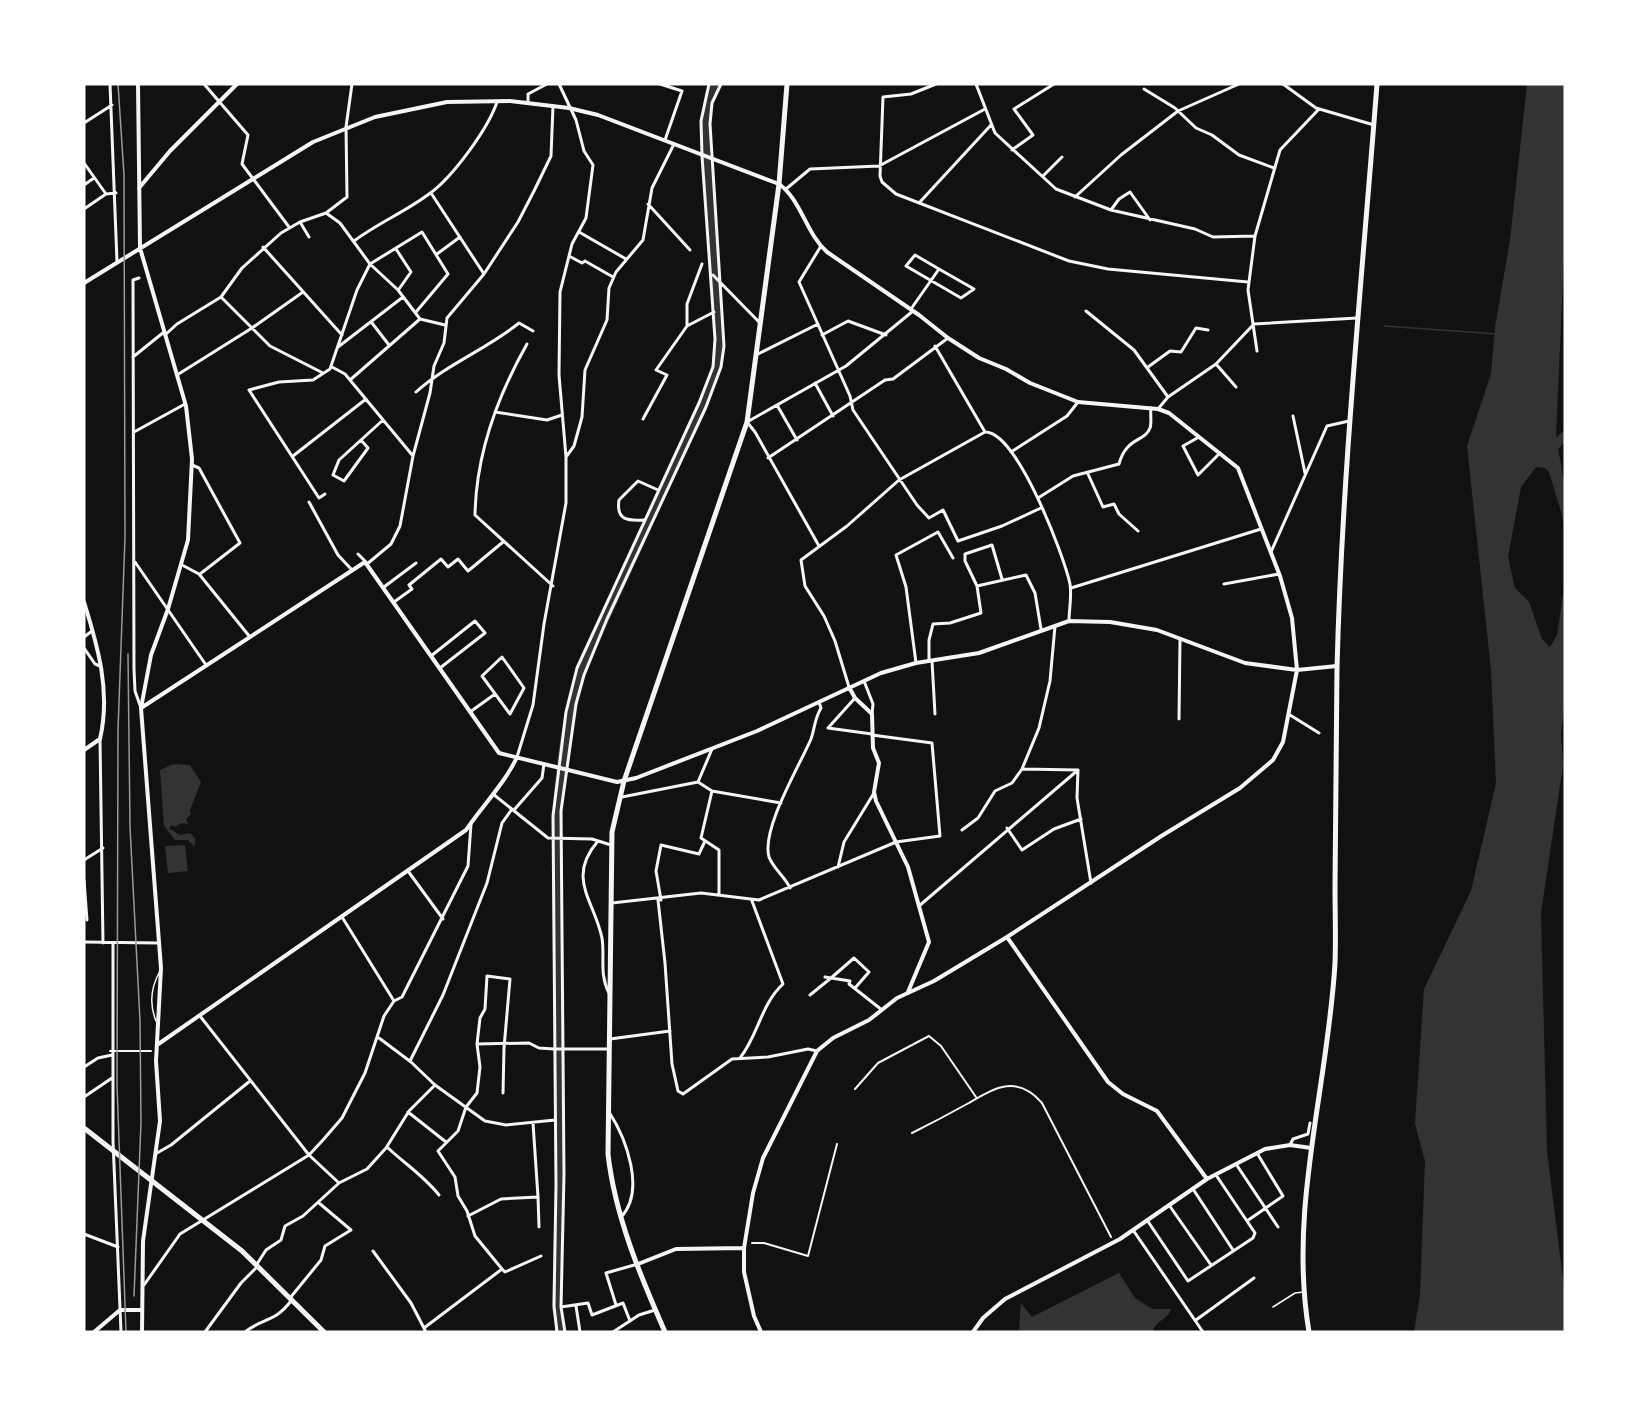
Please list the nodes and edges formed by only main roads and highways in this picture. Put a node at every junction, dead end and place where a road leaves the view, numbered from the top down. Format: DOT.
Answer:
graph roads {
  1 [pos="787,84"];
  2 [pos="1377,84"];
  3 [pos="84,1128"];
  4 [pos="324,1332"];
  5 [pos="665,1332"];
  6 [pos="1309,1332"];
  1 -- 5 [label="main road"];
  2 -- 6 [label="main road"];
  3 -- 4 [label="main road"];
}
